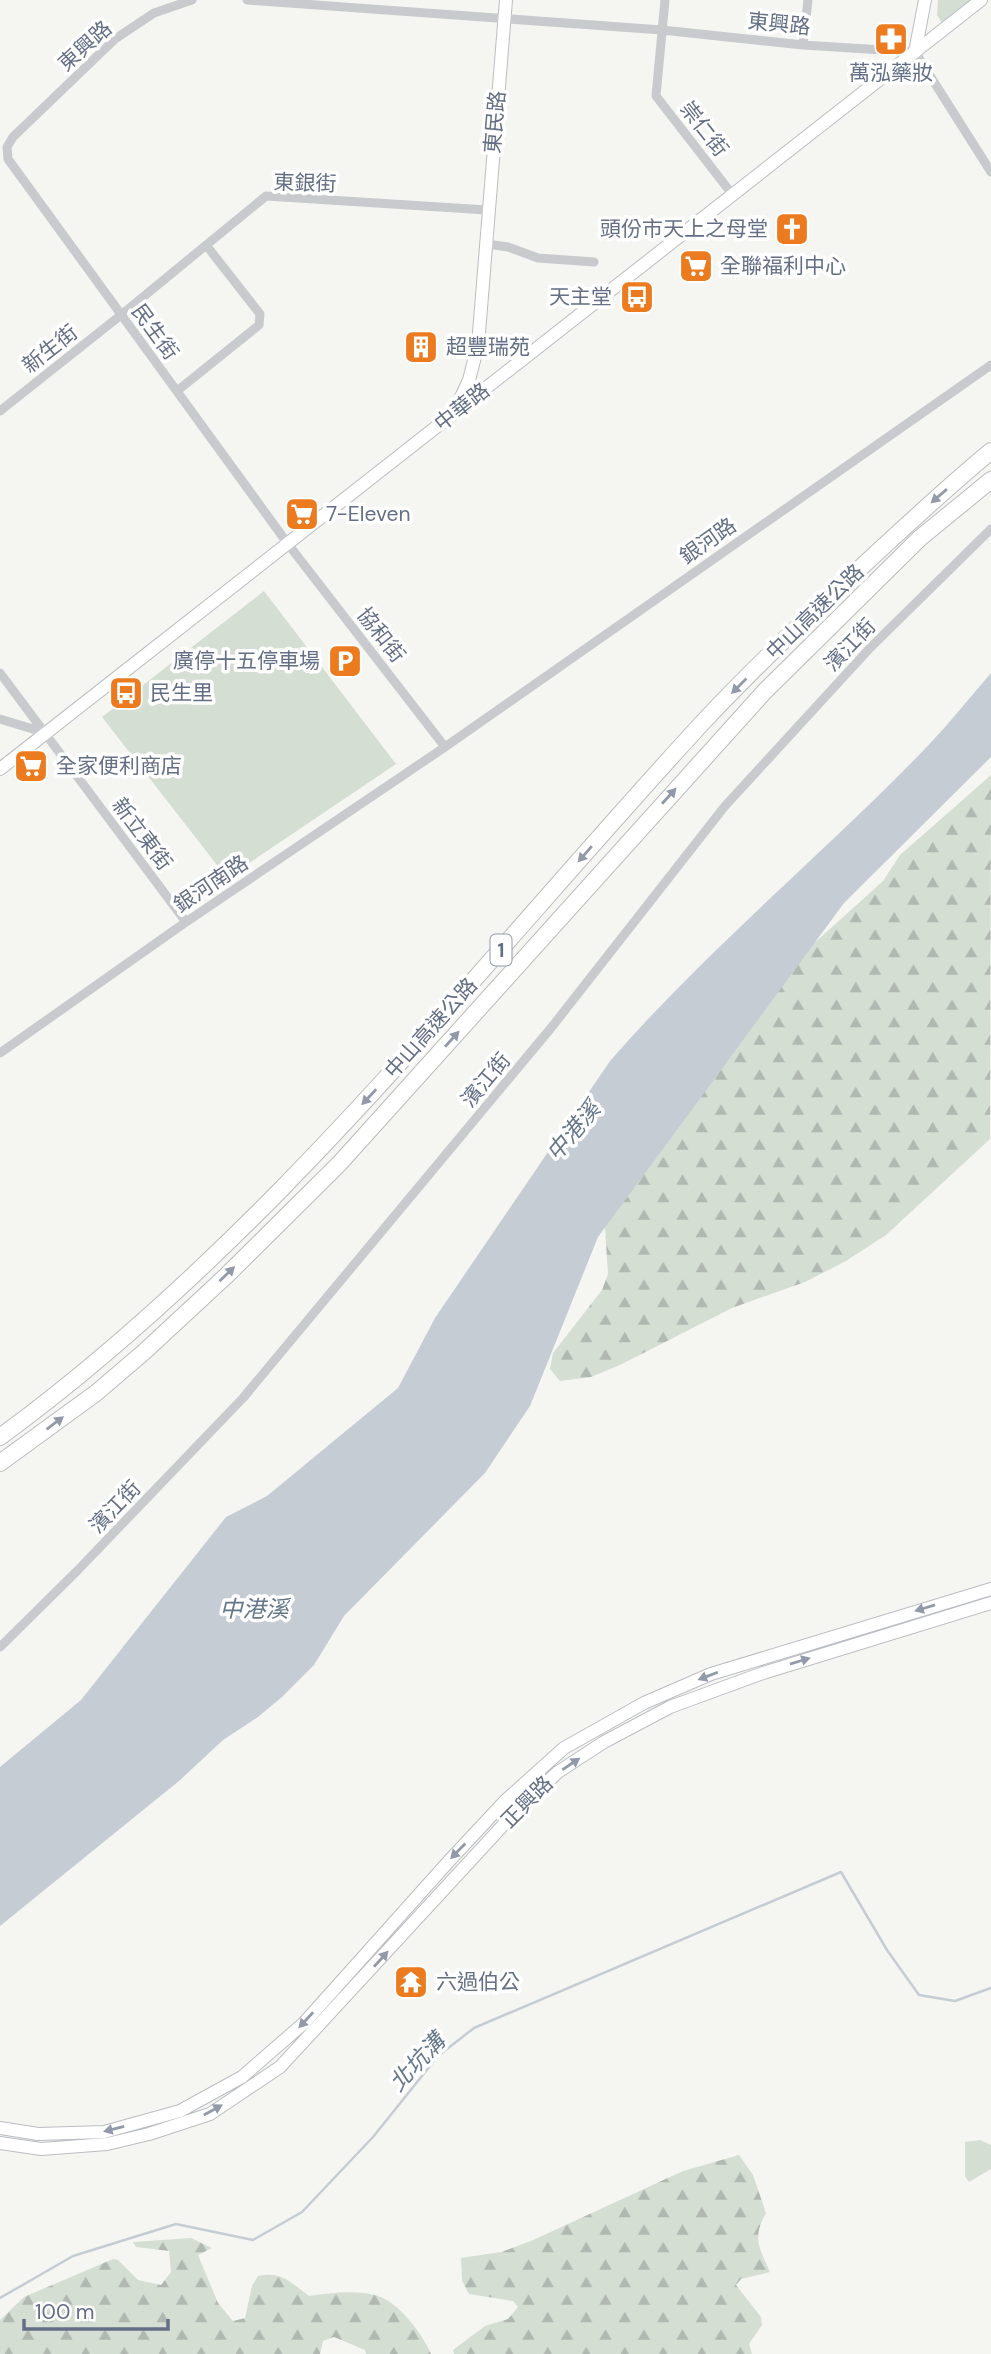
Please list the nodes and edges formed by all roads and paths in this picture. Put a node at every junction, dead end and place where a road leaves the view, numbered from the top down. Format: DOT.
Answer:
graph roads {
  1 [pos="192,0"];
  2 [pos="247,0"];
  3 [pos="506,0"];
  4 [pos="665,0"];
  5 [pos="808,0"];
  6 [pos="925,0"];
  7 [pos="981,0"];
  8 [pos="505,18"];
  9 [pos="662,30"];
  10 [pos="803,45"];
  11 [pos="915,52"];
  12 [pos="13,137"];
  13 [pos="990,168"];
  14 [pos="732,194"];
  15 [pos="487,210"];
  16 [pos="486,244"];
  17 [pos="206,245"];
  18 [pos="594,262"];
  19 [pos="121,315"];
  20 [pos="991,365"];
  21 [pos="177,391"];
  22 [pos="0,411"];
  23 [pos="452,415"];
  24 [pos="991,452"];
  25 [pos="991,480"];
  26 [pos="991,529"];
  27 [pos="288,544"];
  28 [pos="0,673"];
  29 [pos="0,719"];
  30 [pos="46,733"];
  31 [pos="445,747"];
  32 [pos="0,769"];
  33 [pos="186,922"];
  34 [pos="0,1053"];
  35 [pos="0,1437"];
  36 [pos="0,1463"];
  37 [pos="991,1589"];
  38 [pos="991,1603"];
  39 [pos="0,1647"];
  40 [pos="0,2128"];
  41 [pos="0,2143"];
  1 -- 12 [label="street, 東興路"];
  2 -- 8 [label="street, 東興路"];
  3 -- 8 [label="main road, 東民路"];
  4 -- 9 [label="street, 崇仁街"];
  5 -- 10 [label="street"];
  6 -- 11 [label="main road"];
  7 -- 11 [label="main road, 中華路"];
  8 -- 9 [label="street, 東興路"];
  8 -- 15 [label="main road, 東民路"];
  9 -- 10 [label="street, 東興路"];
  9 -- 14 [label="street, 崇仁街"];
  10 -- 11 [label="street, 東興路"];
  11 -- 13 [label="street"];
  11 -- 14 [label="main road, 中華路"];
  12 -- 19 [label="street, 民生街"];
  14 -- 23 [label="main road, 中華路"];
  15 -- 16 [label="main road, 東民路"];
  15 -- 17 [label="street, 東銀街"];
  16 -- 18 [label="street"];
  16 -- 23 [label="main road, 東民路"];
  17 -- 19 [label="street, 東銀街"];
  17 -- 21 [label="street"];
  19 -- 21 [label="street, 民生街"];
  19 -- 22 [label="street, 新生街"];
  20 -- 31 [label="street, 銀河路"];
  21 -- 27 [label="street, 民生街"];
  23 -- 27 [label="main road, 中華路"];
  24 -- 35 [label="highway, 中山高速公路 / 1, one-way"];
  36 -- 25 [label="highway, 中山高速公路 / 1, one-way"];
  26 -- 39 [label="street, 濱江街"];
  27 -- 30 [label="main road, 中華路"];
  27 -- 31 [label="street, 協和街"];
  28 -- 30 [label="street, 新立東街"];
  29 -- 30 [label="street"];
  30 -- 32 [label="main road, 中華路"];
  30 -- 33 [label="street, 新立東街"];
  31 -- 33 [label="street, 銀河南路"];
  33 -- 34 [label="street, 銀河南路"];
  37 -- 40 [label="main road, 正興路, one-way"];
  41 -- 38 [label="main road, 正興路, one-way"];
}
